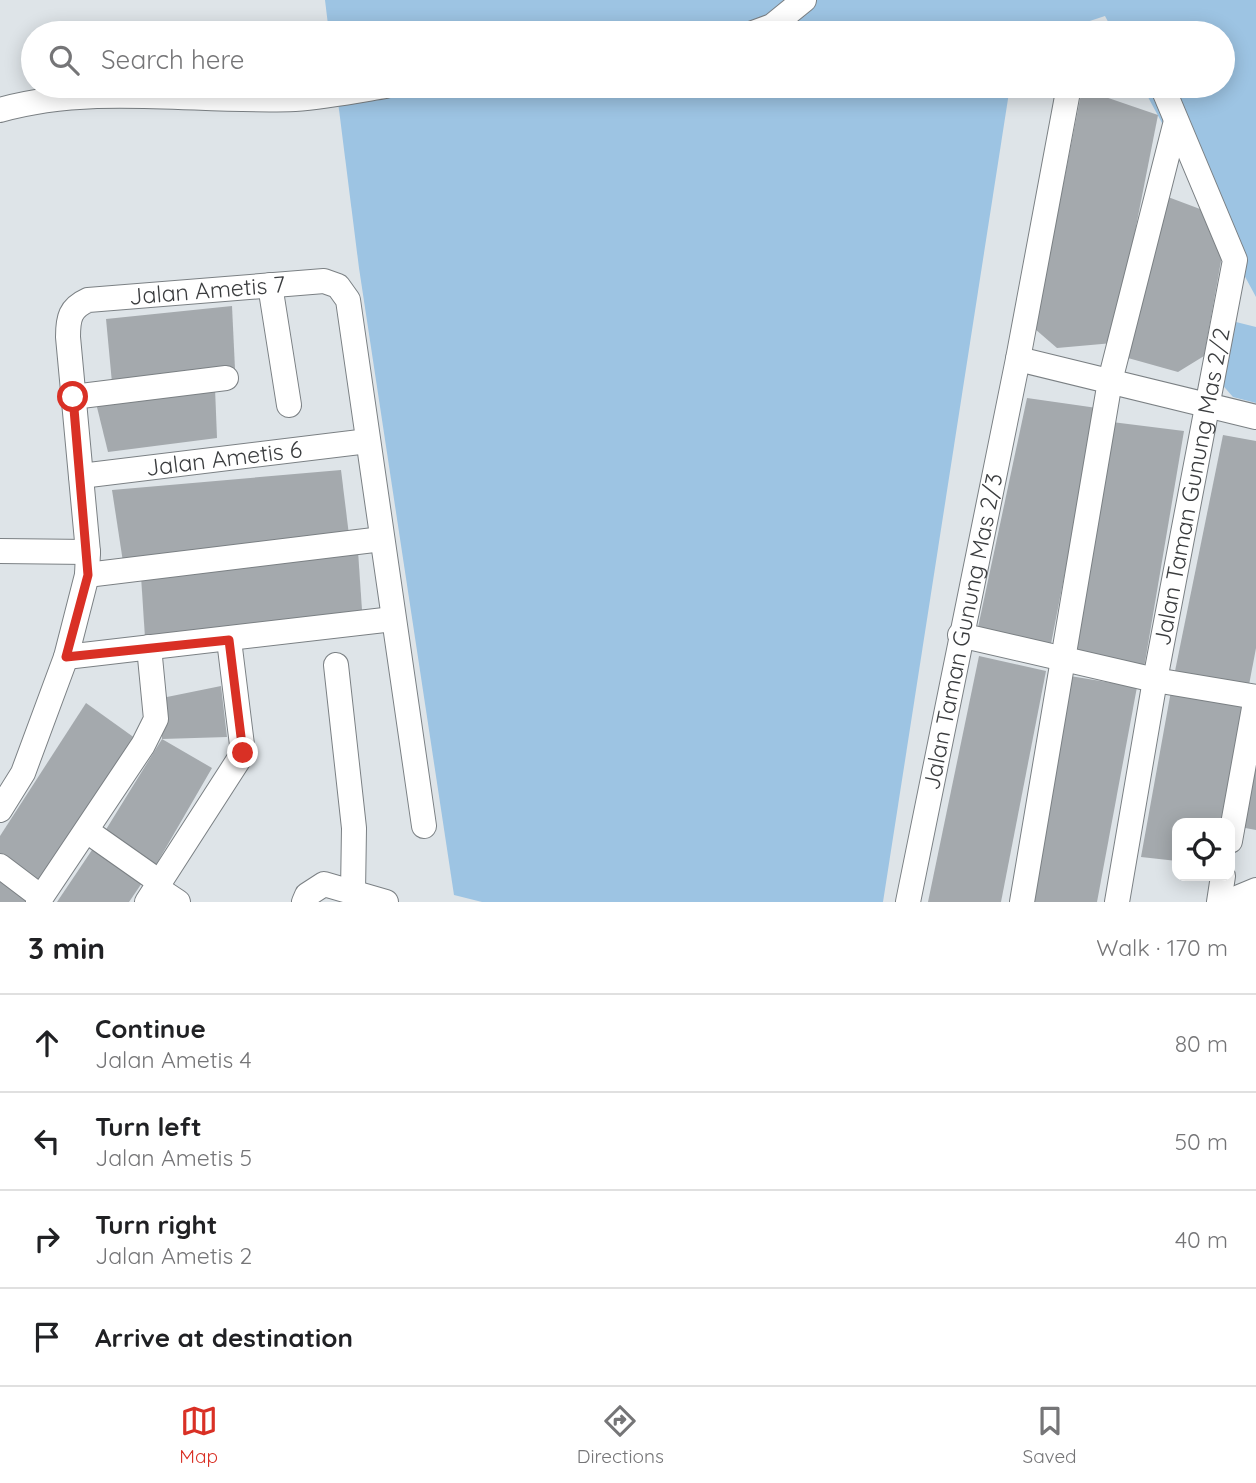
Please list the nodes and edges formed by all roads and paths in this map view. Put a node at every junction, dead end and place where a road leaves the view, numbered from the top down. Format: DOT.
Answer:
graph roads {
  1 [pos="804,0"];
  2 [pos="778,21"];
  3 [pos="101,98"];
  4 [pos="269,98"];
  5 [pos="302,98"];
  6 [pos="1067,98"];
  7 [pos="1167,98"];
  8 [pos="0,110"];
  9 [pos="1176,121"];
  10 [pos="271,285"];
  11 [pos="1018,359"];
  12 [pos="226,378"];
  13 [pos="1110,381"];
  14 [pos="73,397"];
  15 [pos="1207,403"];
  16 [pos="289,405"];
  17 [pos="1256,417"];
  18 [pos="368,442"];
  19 [pos="81,476"];
  20 [pos="382,538"];
  21 [pos="0,551"];
  22 [pos="88,564"];
  23 [pos="393,618"];
  24 [pos="960,635"];
  25 [pos="229,640"];
  26 [pos="149,647"];
  27 [pos="66,657"];
  28 [pos="1061,659"];
  29 [pos="336,665"];
  30 [pos="1156,680"];
  31 [pos="0,810"];
  32 [pos="1234,818"];
  33 [pos="424,826"];
  34 [pos="87,831"];
  35 [pos="0,866"];
  36 [pos="1222,881"];
  37 [pos="1256,890"];
  38 [pos="155,891"];
  39 [pos="353,892"];
  40 [pos="39,900"];
  41 [pos="178,902"];
  42 [pos="304,902"];
  43 [pos="386,902"];
  44 [pos="908,902"];
  45 [pos="1022,902"];
  46 [pos="1118,902"];
  47 [pos="1219,902"];
  48 [pos="1227,902"];
  1 -- 2 [label="street"];
  3 -- 8 [label="street"];
  4 -- 5 [label="street"];
  6 -- 11 [label="street, Jalan Taman Gunung Mas 2/3"];
  7 -- 9 [label="street, Jalan Taman Gunung Mas 2/2"];
  9 -- 13 [label="street"];
  9 -- 15 [label="street, Jalan Taman Gunung Mas 2/2"];
  10 -- 14 [label="street, Jalan Ametis 7"];
  10 -- 16 [label="street"];
  10 -- 18 [label="street, Jalan Ametis 7"];
  11 -- 13 [label="street"];
  11 -- 24 [label="street, Jalan Taman Gunung Mas 2/3"];
  12 -- 14 [label="street"];
  13 -- 15 [label="street"];
  13 -- 28 [label="street"];
  14 -- 19 [label="street"];
  15 -- 17 [label="street"];
  15 -- 30 [label="street, Jalan Taman Gunung Mas 2/2"];
  18 -- 19 [label="street, Jalan Ametis 6"];
  18 -- 20 [label="street"];
  19 -- 22 [label="street"];
  20 -- 22 [label="street"];
  20 -- 23 [label="street"];
  21 -- 22 [label="street"];
  22 -- 27 [label="street"];
  23 -- 25 [label="street"];
  23 -- 33 [label="street"];
  24 -- 28 [label="street"];
  24 -- 44 [label="street, Jalan Taman Gunung Mas 2/3"];
  25 -- 26 [label="street"];
  25 -- 38 [label="street"];
  26 -- 27 [label="street"];
  26 -- 34 [label="street"];
  27 -- 31 [label="street"];
  28 -- 30 [label="street"];
  28 -- 45 [label="street"];
  29 -- 39 [label="street"];
  30 -- 32 [label="street"];
  30 -- 46 [label="street, Jalan Taman Gunung Mas 2/2"];
  34 -- 38 [label="street"];
  34 -- 40 [label="street"];
  35 -- 40 [label="street"];
  36 -- 47 [label="street"];
  37 -- 48 [label="street"];
  38 -- 41 [label="street"];
  39 -- 42 [label="street"];
  39 -- 43 [label="street"];
}
